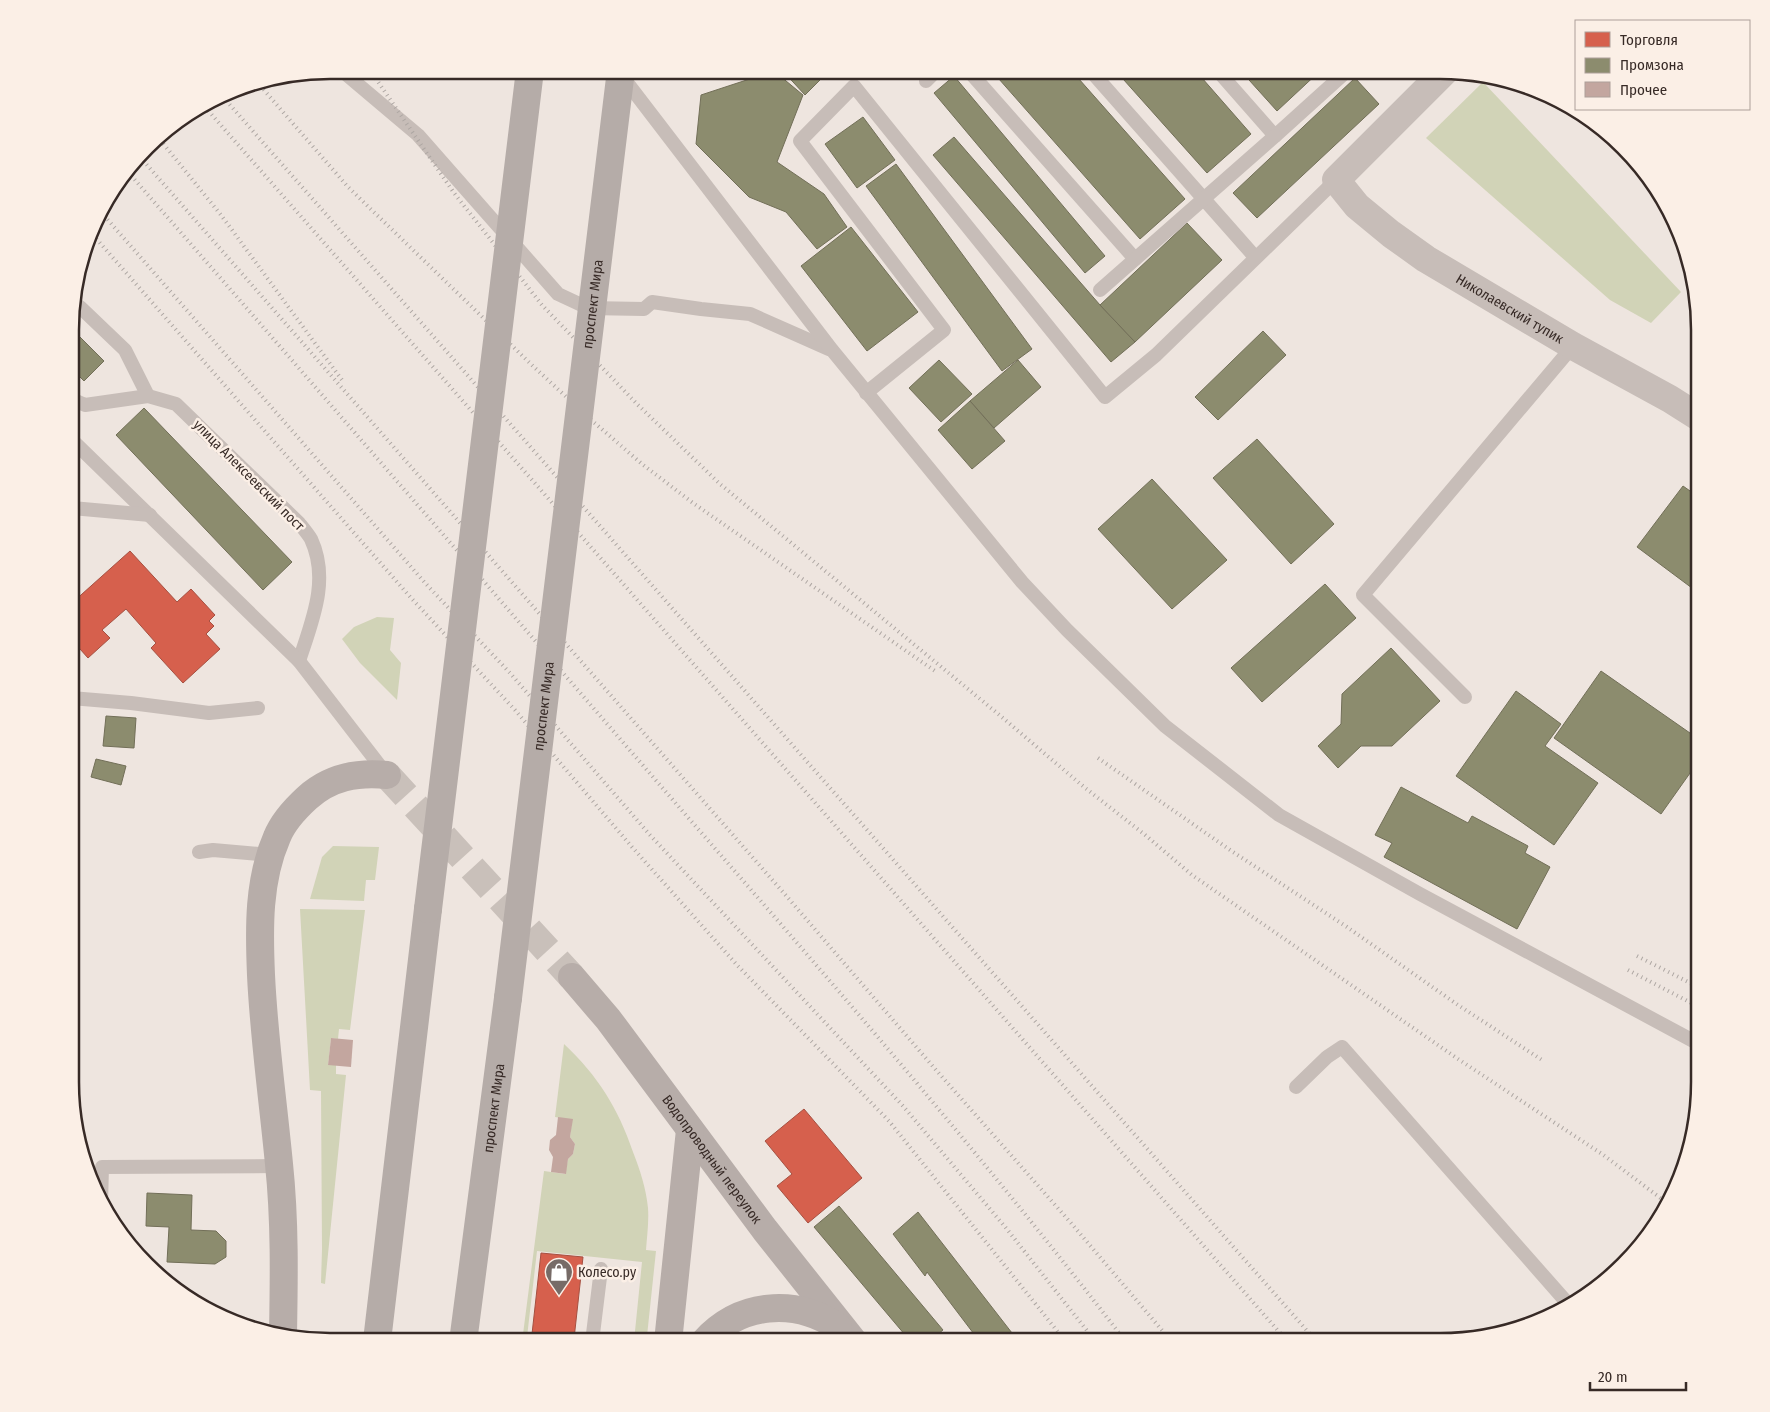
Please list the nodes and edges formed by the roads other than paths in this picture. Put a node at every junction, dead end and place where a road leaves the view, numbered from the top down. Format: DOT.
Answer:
graph roads {
  1 [pos="352,79"];
  2 [pos="529,79"];
  3 [pos="620,79"];
  4 [pos="624,79"];
  5 [pos="976,79"];
  6 [pos="1098,79"];
  7 [pos="1225,79"];
  8 [pos="1338,79"];
  9 [pos="1436,79"];
  10 [pos="1275,136"];
  11 [pos="1336,180"];
  12 [pos="1203,199"];
  13 [pos="1255,258"];
  14 [pos="1135,259"];
  15 [pos="1100,290"];
  16 [pos="80,306"];
  17 [pos="1573,346"];
  18 [pos="832,350"];
  19 [pos="866,393"];
  20 [pos="148,396"];
  21 [pos="79,402"];
  22 [pos="1691,412"];
  23 [pos="79,447"];
  24 [pos="79,509"];
  25 [pos="150,515"];
  26 [pos="299,661"];
  27 [pos="1465,697"];
  28 [pos="79,699"];
  29 [pos="258,708"];
  30 [pos="387,775"];
  31 [pos="199,852"];
  32 [pos="270,855"];
  33 [pos="572,977"];
  34 [pos="1691,1039"];
  35 [pos="1296,1086"];
  36 [pos="690,1130"];
  37 [pos="279,1166"];
  38 [pos="101,1185"];
  39 [pos="601,1269"];
  40 [pos="1565,1300"];
  41 [pos="283,1328"];
  42 [pos="378,1333"];
  43 [pos="464,1333"];
  44 [pos="593,1333"];
  45 [pos="669,1333"];
  46 [pos="712,1333"];
  47 [pos="845,1333"];
  48 [pos="847,1333"];
  1 -- 18 [label="lane"];
  2 -- 42 [label="main road, bridge"];
  3 -- 43 [label="main road, проспект Мира, bridge"];
  4 -- 18 [label="lane"];
  5 -- 14 [label="lane"];
  6 -- 12 [label="lane"];
  7 -- 10 [label="lane"];
  8 -- 10 [label="lane"];
  9 -- 11 [label="street"];
  10 -- 12 [label="lane"];
  11 -- 13 [label="lane"];
  11 -- 17 [label="street, Николаевский тупик"];
  12 -- 13 [label="lane"];
  12 -- 14 [label="lane"];
  13 -- 19 [label="lane"];
  14 -- 15 [label="lane"];
  16 -- 20 [label="lane"];
  17 -- 22 [label="street, Николаевский тупик"];
  17 -- 27 [label="lane"];
  18 -- 19 [label="lane"];
  19 -- 34 [label="lane"];
  20 -- 21 [label="lane, улица Алексеевский пост"];
  20 -- 26 [label="lane, улица Алексеевский пост"];
  23 -- 25 [label="lane"];
  24 -- 25 [label="lane"];
  25 -- 26 [label="lane"];
  26 -- 30 [label="lane"];
  28 -- 29 [label="lane"];
  30 -- 32 [label="main road"];
  31 -- 32 [label="lane"];
  32 -- 37 [label="main road"];
  33 -- 36 [label="main road, Водопроводный переулок"];
  35 -- 40 [label="lane"];
  36 -- 45 [label="main road"];
  36 -- 48 [label="main road, Водопроводный переулок"];
  37 -- 38 [label="lane"];
  37 -- 41 [label="main road"];
  39 -- 44 [label="lane"];
  46 -- 47 [label="main road"];
}
